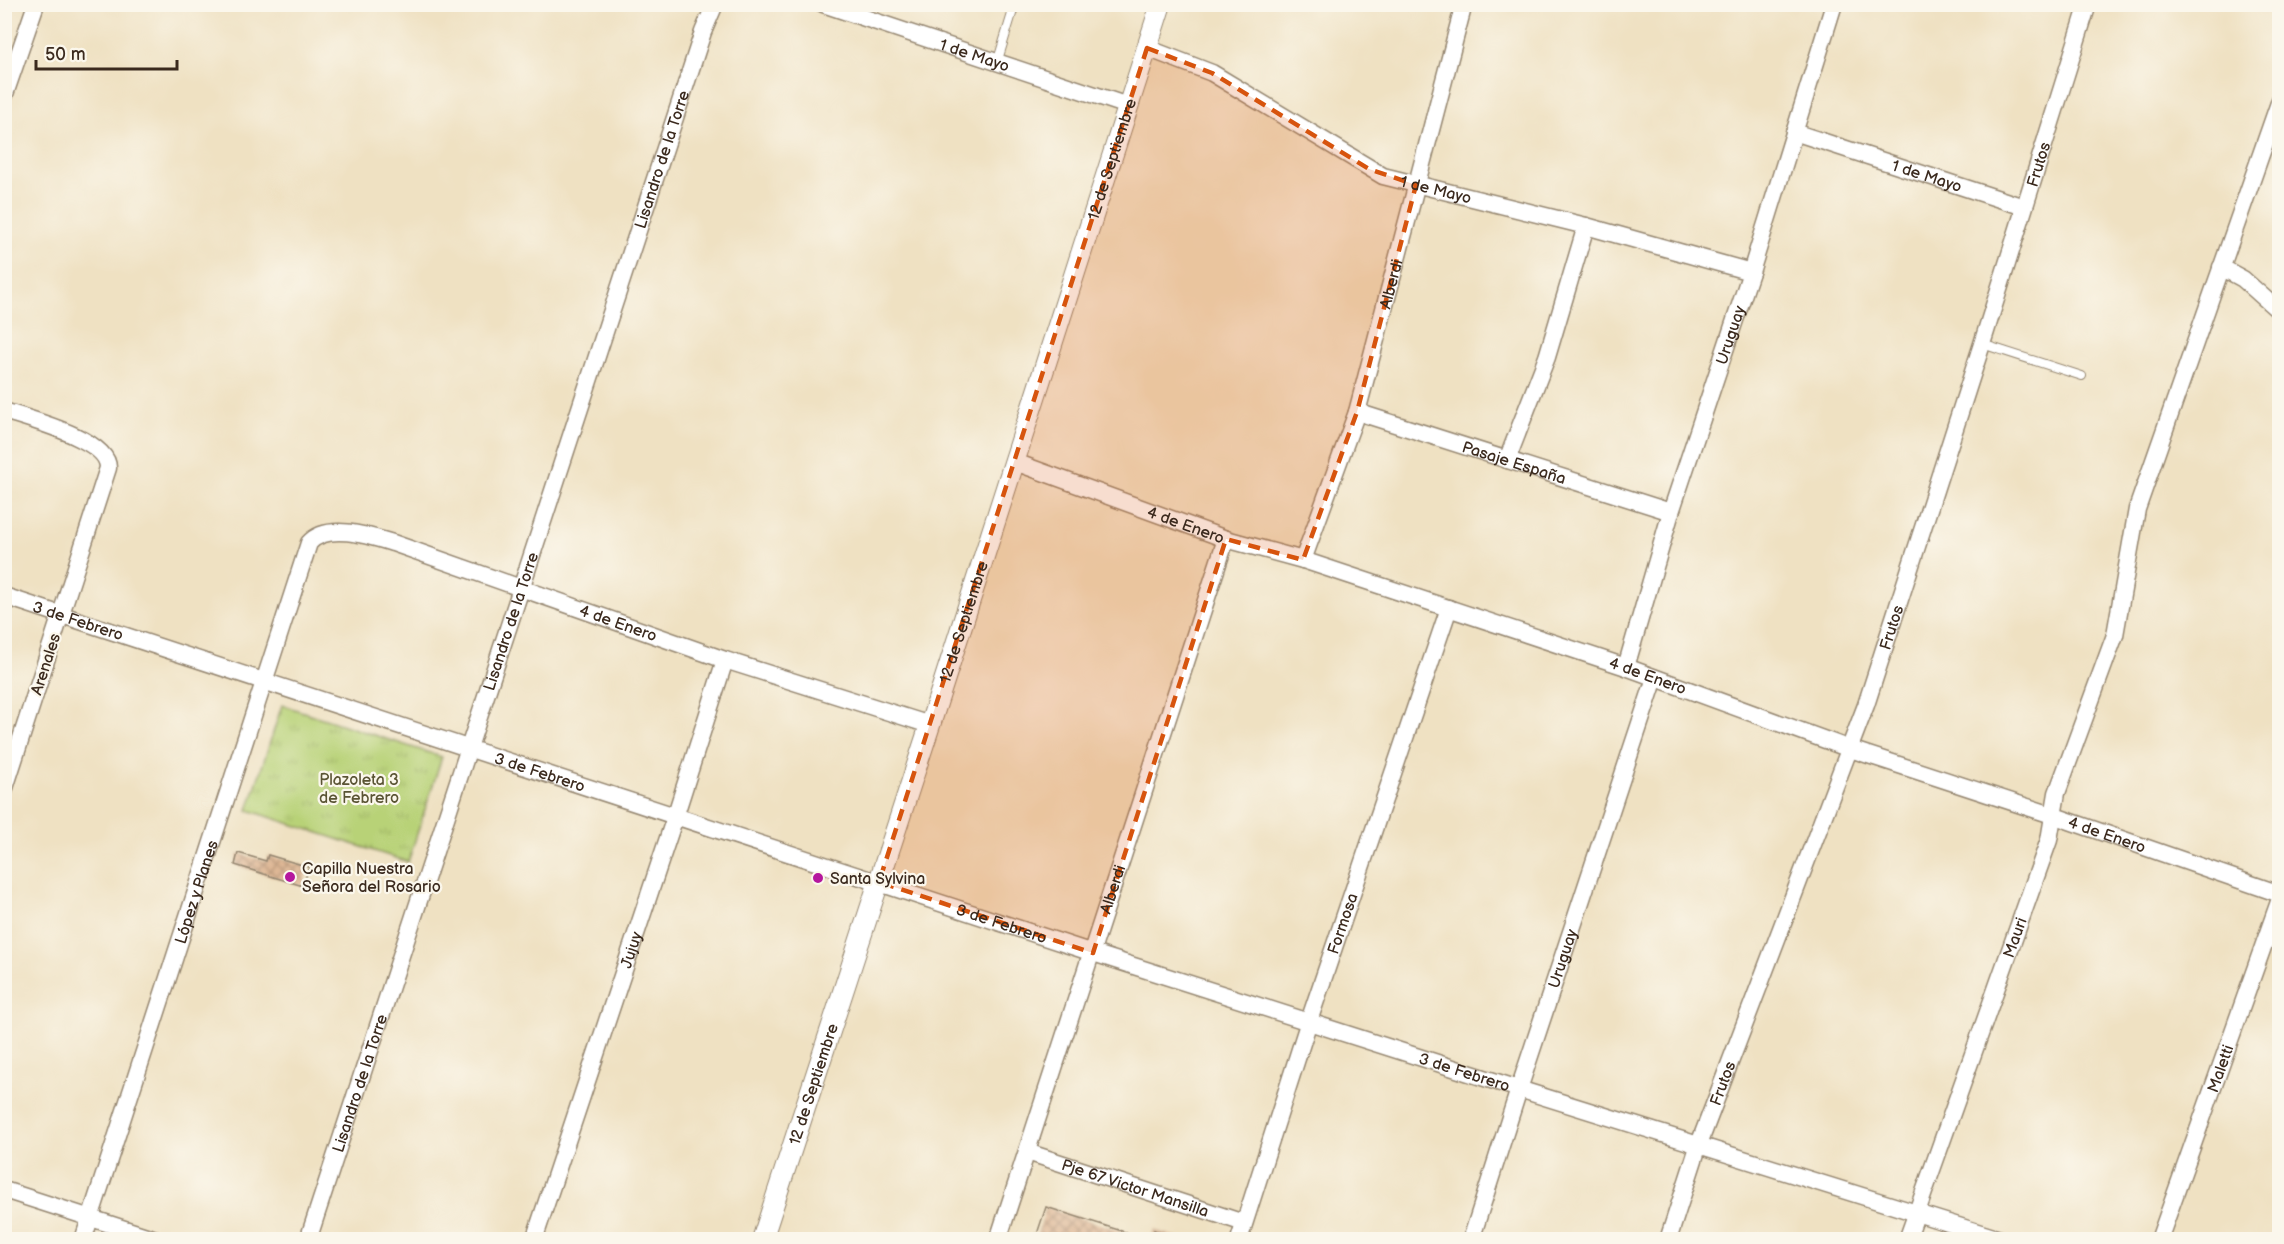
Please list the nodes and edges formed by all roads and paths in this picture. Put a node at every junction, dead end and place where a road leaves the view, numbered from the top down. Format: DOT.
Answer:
graph roads {
  1 [pos="36,4"];
  2 [pos="715,4"];
  3 [pos="823,4"];
  4 [pos="1015,4"];
  5 [pos="1161,4"];
  6 [pos="1464,4"];
  7 [pos="1834,4"];
  8 [pos="2088,4"];
  9 [pos="1147,48"];
  10 [pos="997,63"];
  11 [pos="4,97"];
  12 [pos="2280,100"];
  13 [pos="1128,106"];
  14 [pos="1794,132"];
  15 [pos="1416,185"];
  16 [pos="2024,207"];
  17 [pos="1586,226"];
  18 [pos="2221,267"];
  19 [pos="1751,272"];
  20 [pos="2280,312"];
  21 [pos="1982,344"];
  22 [pos="2082,376"];
  23 [pos="4,411"];
  24 [pos="1357,412"];
  25 [pos="1507,460"];
  26 [pos="1015,462"];
  27 [pos="1671,512"];
  28 [pos="1226,539"];
  29 [pos="309,543"];
  30 [pos="1303,560"];
  31 [pos="521,589"];
  32 [pos="4,596"];
  33 [pos="1449,608"];
  34 [pos="61,614"];
  35 [pos="724,660"];
  36 [pos="1626,667"];
  37 [pos="1655,678"];
  38 [pos="263,682"];
  39 [pos="930,725"];
  40 [pos="469,748"];
  41 [pos="1850,749"];
  42 [pos="4,791"];
  43 [pos="2052,815"];
  44 [pos="675,817"];
  45 [pos="879,882"];
  46 [pos="2280,894"];
  47 [pos="2280,899"];
  48 [pos="1093,953"];
  49 [pos="1309,1021"];
  50 [pos="1519,1089"];
  51 [pos="1699,1144"];
  52 [pos="1026,1152"];
  53 [pos="4,1190"];
  54 [pos="1916,1213"];
  55 [pos="90,1217"];
  56 [pos="1244,1223"];
  57 [pos="83,1239"];
  58 [pos="159,1239"];
  59 [pos="309,1239"];
  60 [pos="534,1239"];
  61 [pos="762,1239"];
  62 [pos="998,1239"];
  63 [pos="1239,1239"];
  64 [pos="1471,1239"];
  65 [pos="1668,1239"];
  66 [pos="1907,1239"];
  67 [pos="2003,1239"];
  68 [pos="2159,1239"];
  1 -- 11 [label="street"];
  2 -- 31 [label="street, Lisandro de la Torre"];
  3 -- 10 [label="street, 1 de Mayo"];
  4 -- 10 [label="lane"];
  5 -- 9 [label="street, 12 de Septiembre"];
  6 -- 15 [label="street, Alberdi"];
  7 -- 14 [label="street, Uruguay"];
  8 -- 16 [label="street, Frutos"];
  9 -- 13 [label="street, 12 de Septiembre"];
  9 -- 15 [label="street, 1 de Mayo"];
  10 -- 13 [label="street, 1 de Mayo"];
  12 -- 18 [label="street, Mauri"];
  13 -- 26 [label="street, 12 de Septiembre"];
  14 -- 16 [label="street, 1 de Mayo"];
  14 -- 19 [label="street, Uruguay"];
  15 -- 17 [label="street, 1 de Mayo"];
  15 -- 24 [label="street, Alberdi"];
  16 -- 21 [label="street, Frutos"];
  17 -- 19 [label="street, 1 de Mayo"];
  17 -- 25 [label="street"];
  18 -- 20 [label="street"];
  18 -- 43 [label="street, Mauri"];
  19 -- 27 [label="street, Uruguay"];
  21 -- 22 [label="lane"];
  21 -- 41 [label="street, Frutos"];
  23 -- 34 [label="street, Arenales"];
  24 -- 25 [label="street, Pasaje España"];
  24 -- 30 [label="street, Alberdi"];
  25 -- 27 [label="street, Pasaje España"];
  26 -- 28 [label="street, 4 de Enero"];
  26 -- 39 [label="street, 12 de Septiembre"];
  27 -- 36 [label="street, Uruguay"];
  28 -- 30 [label="street, 4 de Enero"];
  28 -- 48 [label="street, Alberdi"];
  29 -- 31 [label="street, 4 de Enero"];
  29 -- 38 [label="street, López y Planes"];
  30 -- 33 [label="street, 4 de Enero"];
  31 -- 35 [label="street, 4 de Enero"];
  31 -- 40 [label="street, Lisandro de la Torre"];
  32 -- 34 [label="street, 3 de Febrero"];
  33 -- 36 [label="street, 4 de Enero"];
  33 -- 49 [label="street, Formosa"];
  34 -- 38 [label="street, 3 de Febrero"];
  34 -- 42 [label="street, Arenales"];
  35 -- 39 [label="street, 4 de Enero"];
  35 -- 44 [label="street, Jujuy"];
  36 -- 37 [label="street, 4 de Enero"];
  37 -- 41 [label="street, 4 de Enero"];
  37 -- 50 [label="street, Uruguay"];
  38 -- 40 [label="street, 3 de Febrero"];
  38 -- 55 [label="street, López y Planes"];
  39 -- 45 [label="street, 12 de Septiembre"];
  40 -- 44 [label="street, 3 de Febrero"];
  40 -- 59 [label="street, Lisandro de la Torre"];
  41 -- 43 [label="street, 4 de Enero"];
  41 -- 51 [label="street, Frutos"];
  43 -- 46 [label="street, 4 de Enero"];
  43 -- 54 [label="street, Mauri"];
  44 -- 45 [label="street, 3 de Febrero"];
  44 -- 60 [label="street, Jujuy"];
  45 -- 48 [label="street, 3 de Febrero"];
  45 -- 61 [label="street, 12 de Septiembre"];
  47 -- 68 [label="street, Maletti"];
  48 -- 49 [label="street, 3 de Febrero"];
  48 -- 52 [label="street, Alberdi"];
  49 -- 50 [label="street, 3 de Febrero"];
  49 -- 56 [label="street, Formosa"];
  50 -- 51 [label="street, 3 de Febrero"];
  50 -- 64 [label="street, Uruguay"];
  51 -- 54 [label="street, 3 de Febrero"];
  51 -- 65 [label="street, Frutos"];
  52 -- 56 [label="street, Pje 67 Victor Mansilla"];
  52 -- 62 [label="street, Alberdi"];
  53 -- 55 [label="street"];
  54 -- 66 [label="street, Mauri"];
  54 -- 67 [label="street, 3 de Febrero"];
  55 -- 57 [label="street, López y Planes"];
  55 -- 58 [label="street"];
  56 -- 63 [label="street, Formosa"];
}
